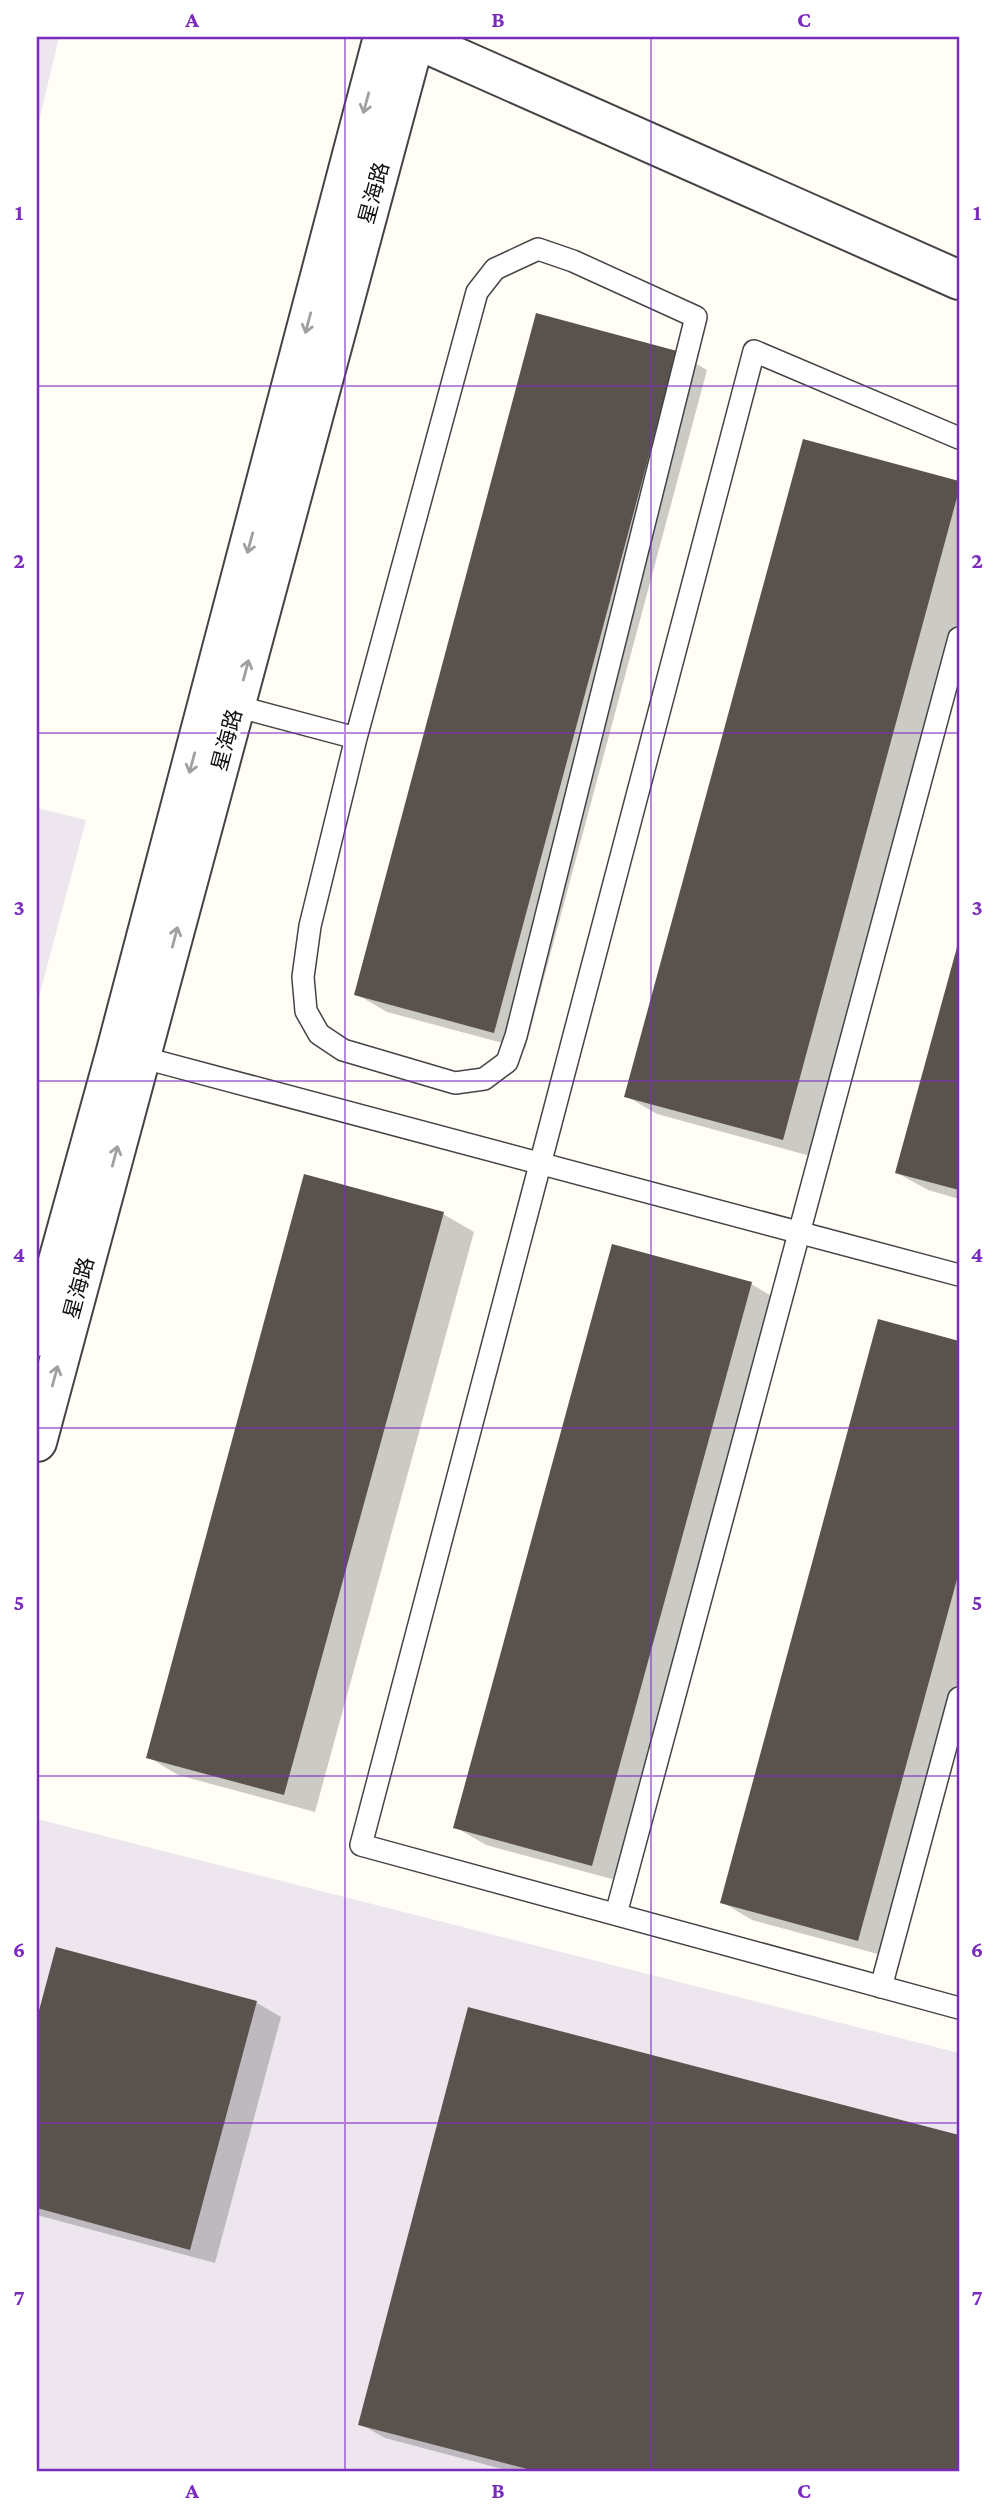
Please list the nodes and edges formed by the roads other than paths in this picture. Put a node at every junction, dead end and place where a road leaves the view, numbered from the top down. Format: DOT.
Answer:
graph roads {
  1 [pos="403,37"];
  2 [pos="959,280"];
  3 [pos="959,438"];
  4 [pos="959,638"];
  5 [pos="223,703"];
  6 [pos="356,738"];
  7 [pos="129,1054"];
  8 [pos="540,1164"];
  9 [pos="800,1233"];
  10 [pos="959,1275"];
  11 [pos="37,1337"];
  12 [pos="37,1442"];
  13 [pos="959,1698"];
  14 [pos="617,1914"];
  15 [pos="881,1987"];
  16 [pos="959,2008"];
  1 -- 2 [label="street"];
  1 -- 5 [label="street, 星海路"];
  3 -- 8 [label="lane"];
  4 -- 9 [label="lane"];
  5 -- 6 [label="lane"];
  5 -- 7 [label="street, 星海路"];
  6 -- 6 [label="lane"];
  7 -- 8 [label="lane"];
  7 -- 11 [label="street, 星海路"];
  12 -- 7 [label="street, 星海路, one-way"];
  8 -- 9 [label="lane"];
  8 -- 14 [label="lane"];
  9 -- 10 [label="lane"];
  9 -- 14 [label="lane"];
  13 -- 15 [label="lane"];
  14 -- 15 [label="lane"];
  15 -- 16 [label="lane"];
}
